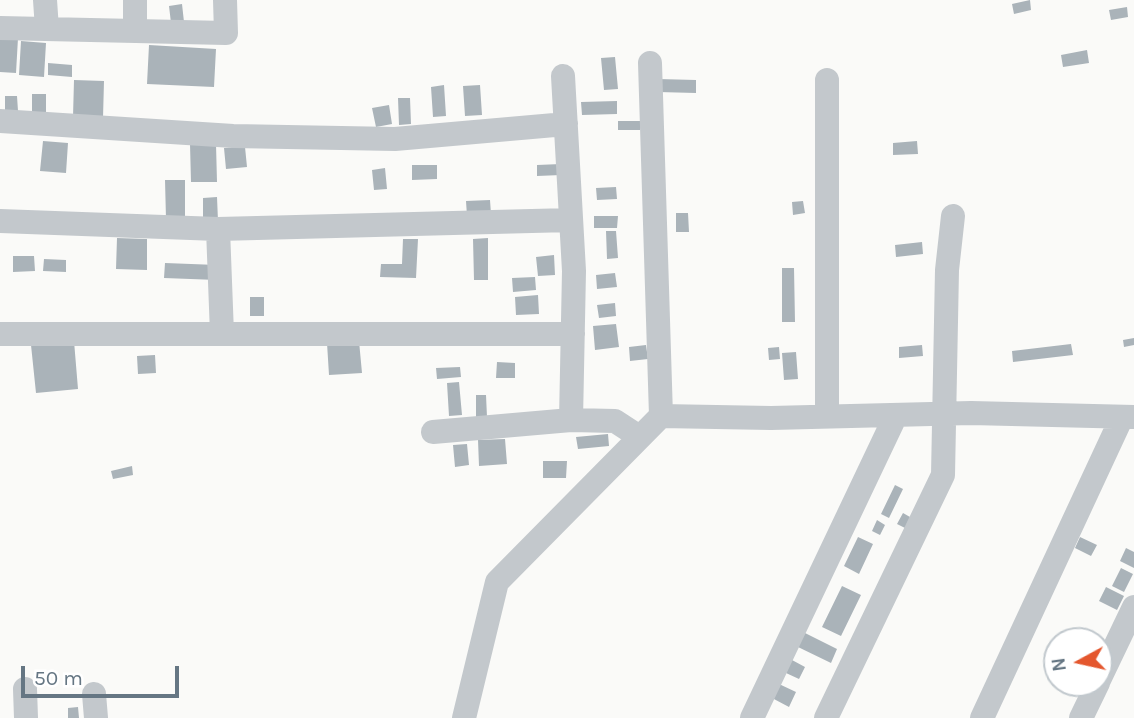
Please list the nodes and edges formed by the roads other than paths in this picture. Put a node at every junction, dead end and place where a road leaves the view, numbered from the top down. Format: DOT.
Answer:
graph roads {
  1 [pos="45,0"];
  2 [pos="135,0"];
  3 [pos="225,0"];
  4 [pos="0,28"];
  5 [pos="47,29"];
  6 [pos="135,31"];
  7 [pos="650,63"];
  8 [pos="563,76"];
  9 [pos="827,80"];
  10 [pos="0,121"];
  11 [pos="566,124"];
  12 [pos="953,216"];
  13 [pos="571,220"];
  14 [pos="0,221"];
  15 [pos="219,229"];
  16 [pos="0,334"];
  17 [pos="222,334"];
  18 [pos="573,334"];
  19 [pos="946,414"];
  20 [pos="896,415"];
  21 [pos="661,416"];
  22 [pos="827,416"];
  23 [pos="1128,417"];
  24 [pos="571,419"];
  25 [pos="433,432"];
  26 [pos="638,436"];
  27 [pos="1134,607"];
  28 [pos="1113,651"];
  29 [pos="24,689"];
  30 [pos="1091,697"];
  31 [pos="26,718"];
  32 [pos="464,718"];
  33 [pos="752,718"];
  34 [pos="826,718"];
  35 [pos="982,718"];
  36 [pos="1081,718"];
  1 -- 5 [label="street"];
  2 -- 6 [label="street"];
  3 -- 6 [label="street"];
  4 -- 5 [label="street"];
  5 -- 6 [label="street"];
  7 -- 21 [label="street"];
  8 -- 11 [label="street"];
  9 -- 22 [label="street"];
  10 -- 11 [label="street"];
  11 -- 13 [label="street"];
  12 -- 19 [label="street"];
  13 -- 15 [label="street"];
  13 -- 18 [label="street"];
  14 -- 15 [label="street"];
  15 -- 17 [label="street"];
  16 -- 17 [label="street"];
  17 -- 18 [label="street"];
  18 -- 24 [label="street"];
  19 -- 20 [label="street"];
  19 -- 23 [label="street"];
  19 -- 34 [label="street"];
  20 -- 22 [label="street"];
  20 -- 33 [label="street"];
  21 -- 22 [label="street"];
  21 -- 26 [label="street"];
  23 -- 35 [label="street"];
  24 -- 25 [label="street"];
  24 -- 26 [label="street"];
  26 -- 32 [label="street"];
  27 -- 28 [label="street"];
  29 -- 31 [label="street"];
  30 -- 36 [label="street"];
}
